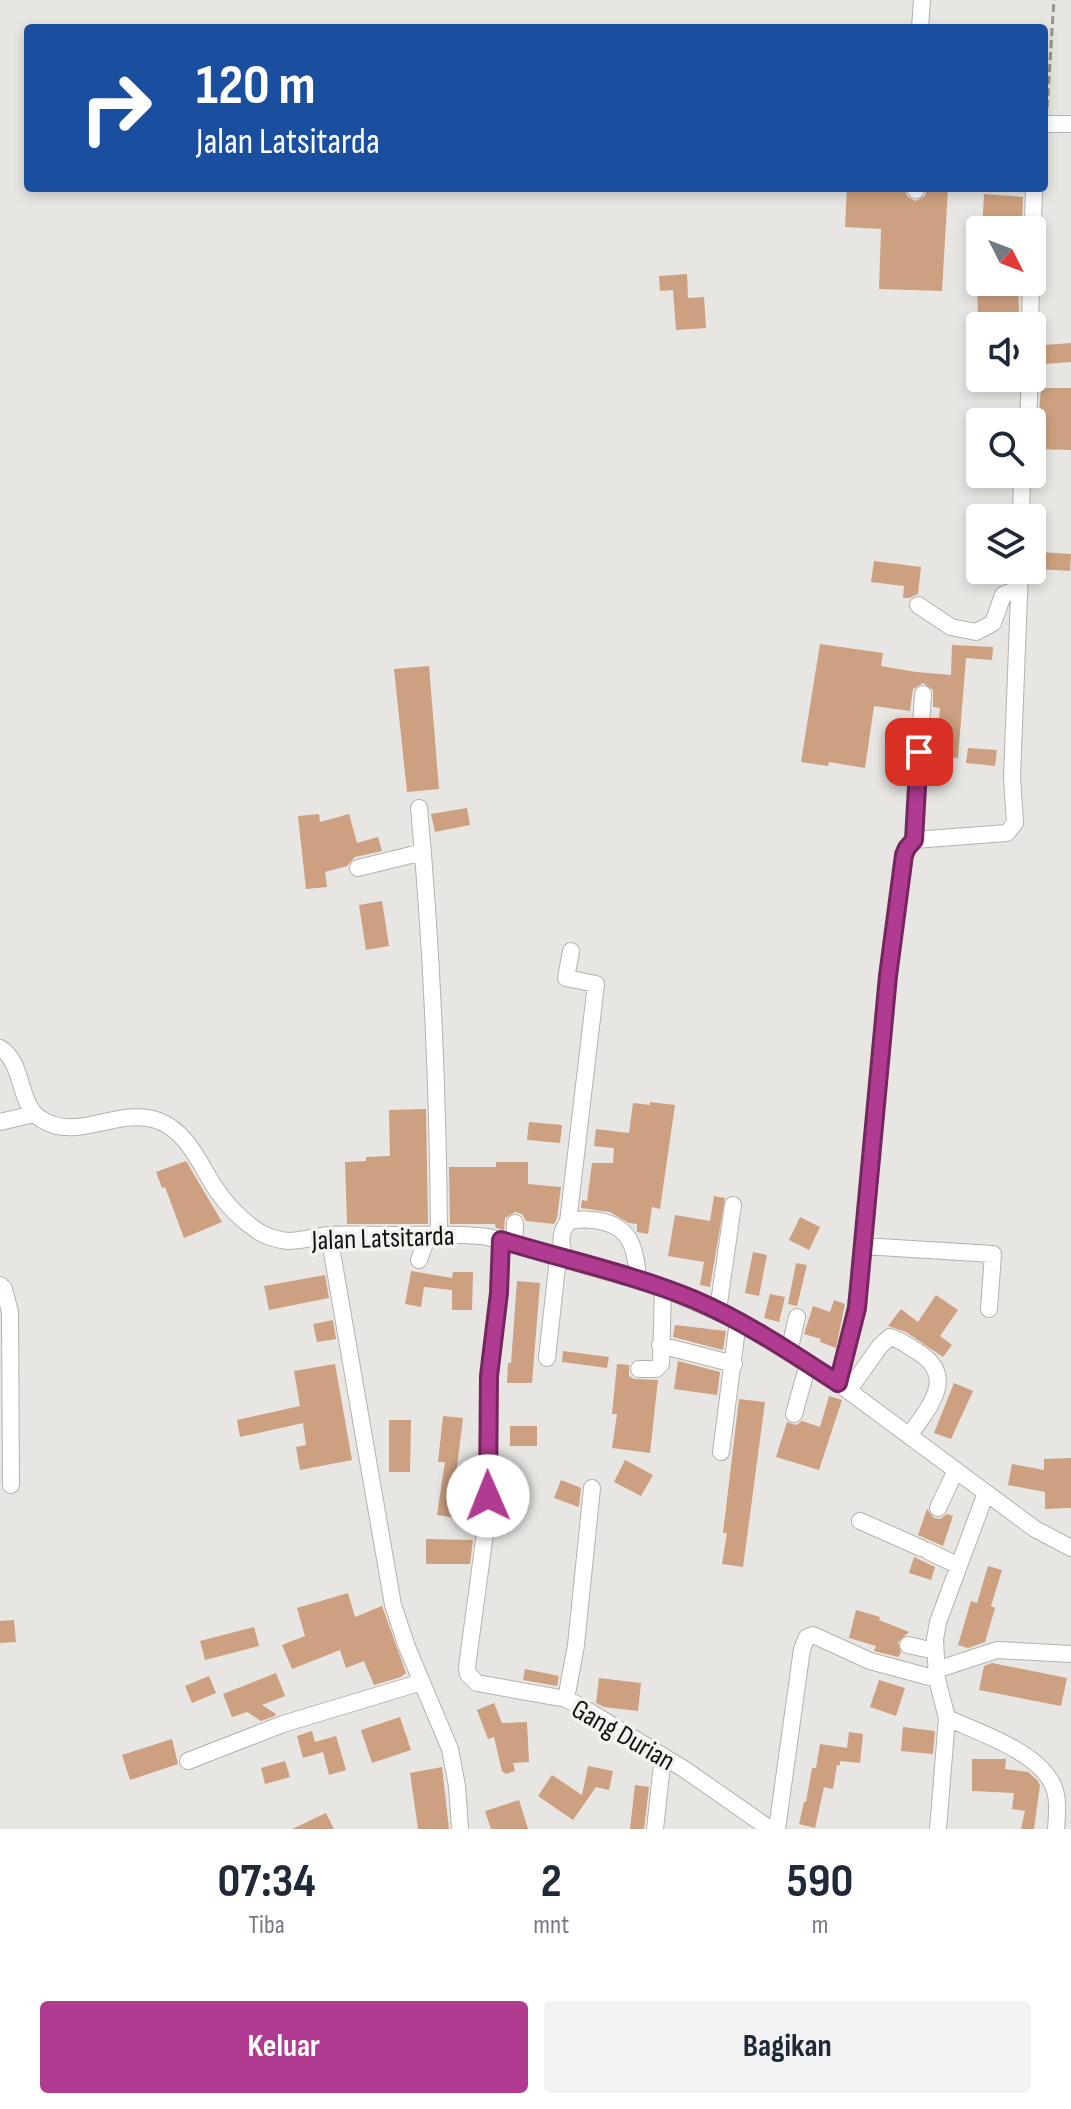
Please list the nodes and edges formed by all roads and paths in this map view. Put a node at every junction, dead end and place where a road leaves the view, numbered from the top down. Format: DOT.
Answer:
graph roads {
  1 [pos="922,0"];
  2 [pos="1054,0"];
  3 [pos="920,24"];
  4 [pos="1048,83"];
  5 [pos="1048,124"];
  6 [pos="1071,124"];
  7 [pos="1034,192"];
  8 [pos="1033,216"];
  9 [pos="1019,584"];
  10 [pos="1019,588"];
  11 [pos="918,605"];
  12 [pos="923,694"];
  13 [pos="419,808"];
  14 [pos="914,840"];
  15 [pos="423,852"];
  16 [pos="358,868"];
  17 [pos="571,951"];
  18 [pos="0,1048"];
  19 [pos="34,1114"];
  20 [pos="0,1122"];
  21 [pos="733,1205"];
  22 [pos="568,1222"];
  23 [pos="515,1223"];
  24 [pos="329,1235"];
  25 [pos="434,1235"];
  26 [pos="508,1242"];
  27 [pos="863,1246"];
  28 [pos="562,1259"];
  29 [pos="419,1260"];
  30 [pos="638,1280"];
  31 [pos="0,1285"];
  32 [pos="663,1288"];
  33 [pos="989,1309"];
  34 [pos="718,1310"];
  35 [pos="797,1317"];
  36 [pos="738,1321"];
  37 [pos="660,1345"];
  38 [pos="789,1352"];
  39 [pos="547,1358"];
  40 [pos="734,1364"];
  41 [pos="808,1364"];
  42 [pos="639,1369"];
  43 [pos="843,1387"];
  44 [pos="794,1414"];
  45 [pos="909,1436"];
  46 [pos="721,1452"];
  47 [pos="956,1470"];
  48 [pos="11,1485"];
  49 [pos="592,1488"];
  50 [pos="986,1493"];
  51 [pos="938,1508"];
  52 [pos="860,1521"];
  53 [pos="1071,1548"];
  54 [pos="959,1566"];
  55 [pos="908,1645"];
  56 [pos="935,1651"];
  57 [pos="1071,1654"];
  58 [pos="937,1675"];
  59 [pos="422,1682"];
  60 [pos="566,1699"];
  61 [pos="947,1718"];
  62 [pos="663,1756"];
  63 [pos="188,1761"];
  64 [pos="460,1829"];
  65 [pos="655,1829"];
  66 [pos="770,1829"];
  67 [pos="777,1829"];
  68 [pos="938,1829"];
  69 [pos="1056,1829"];
  1 -- 3 [label="street"];
  2 -- 4 [label="path"];
  5 -- 6 [label="street"];
  7 -- 8 [label="street"];
  9 -- 10 [label="street"];
  10 -- 11 [label="street"];
  10 -- 14 [label="street"];
  12 -- 14 [label="street"];
  13 -- 15 [label="street"];
  14 -- 27 [label="street"];
  15 -- 16 [label="street"];
  15 -- 25 [label="street"];
  17 -- 22 [label="street"];
  18 -- 19 [label="street"];
  19 -- 20 [label="street"];
  19 -- 24 [label="street, Jalan Latsitarda"];
  21 -- 34 [label="street"];
  22 -- 28 [label="street"];
  22 -- 30 [label="street"];
  23 -- 26 [label="street, Gang Durian"];
  24 -- 25 [label="street, Jalan Latsitarda"];
  24 -- 59 [label="street"];
  25 -- 26 [label="street, Jalan Latsitarda"];
  25 -- 29 [label="street"];
  26 -- 28 [label="street, Jalan Latsitarda"];
  26 -- 60 [label="street, Gang Durian"];
  27 -- 33 [label="street"];
  27 -- 43 [label="street"];
  28 -- 30 [label="street, Jalan Latsitarda"];
  28 -- 39 [label="street"];
  30 -- 32 [label="street, Jalan Latsitarda"];
  31 -- 48 [label="street"];
  32 -- 34 [label="street, Jalan Latsitarda"];
  32 -- 37 [label="street"];
  34 -- 36 [label="street, Jalan Latsitarda"];
  35 -- 38 [label="street"];
  36 -- 38 [label="street, Jalan Latsitarda"];
  36 -- 40 [label="street"];
  37 -- 40 [label="street"];
  37 -- 42 [label="street"];
  38 -- 41 [label="street, Jalan Latsitarda"];
  40 -- 46 [label="street"];
  41 -- 43 [label="street, Jalan Latsitarda"];
  41 -- 44 [label="street"];
  43 -- 45 [label="street, Jalan Latsitarda"];
  43 -- 45 [label="street"];
  45 -- 47 [label="street, Jalan Latsitarda"];
  47 -- 50 [label="street, Jalan Latsitarda"];
  47 -- 51 [label="street"];
  49 -- 60 [label="street"];
  50 -- 53 [label="street, Jalan Latsitarda"];
  50 -- 54 [label="street"];
  52 -- 54 [label="street"];
  54 -- 56 [label="street"];
  55 -- 56 [label="street"];
  56 -- 58 [label="street"];
  57 -- 58 [label="street"];
  58 -- 61 [label="street"];
  58 -- 67 [label="street"];
  59 -- 63 [label="street"];
  59 -- 64 [label="street"];
  60 -- 62 [label="street, Gang Durian"];
  61 -- 68 [label="street"];
  61 -- 69 [label="street"];
  62 -- 65 [label="street"];
  62 -- 66 [label="street, Gang Durian"];
}
